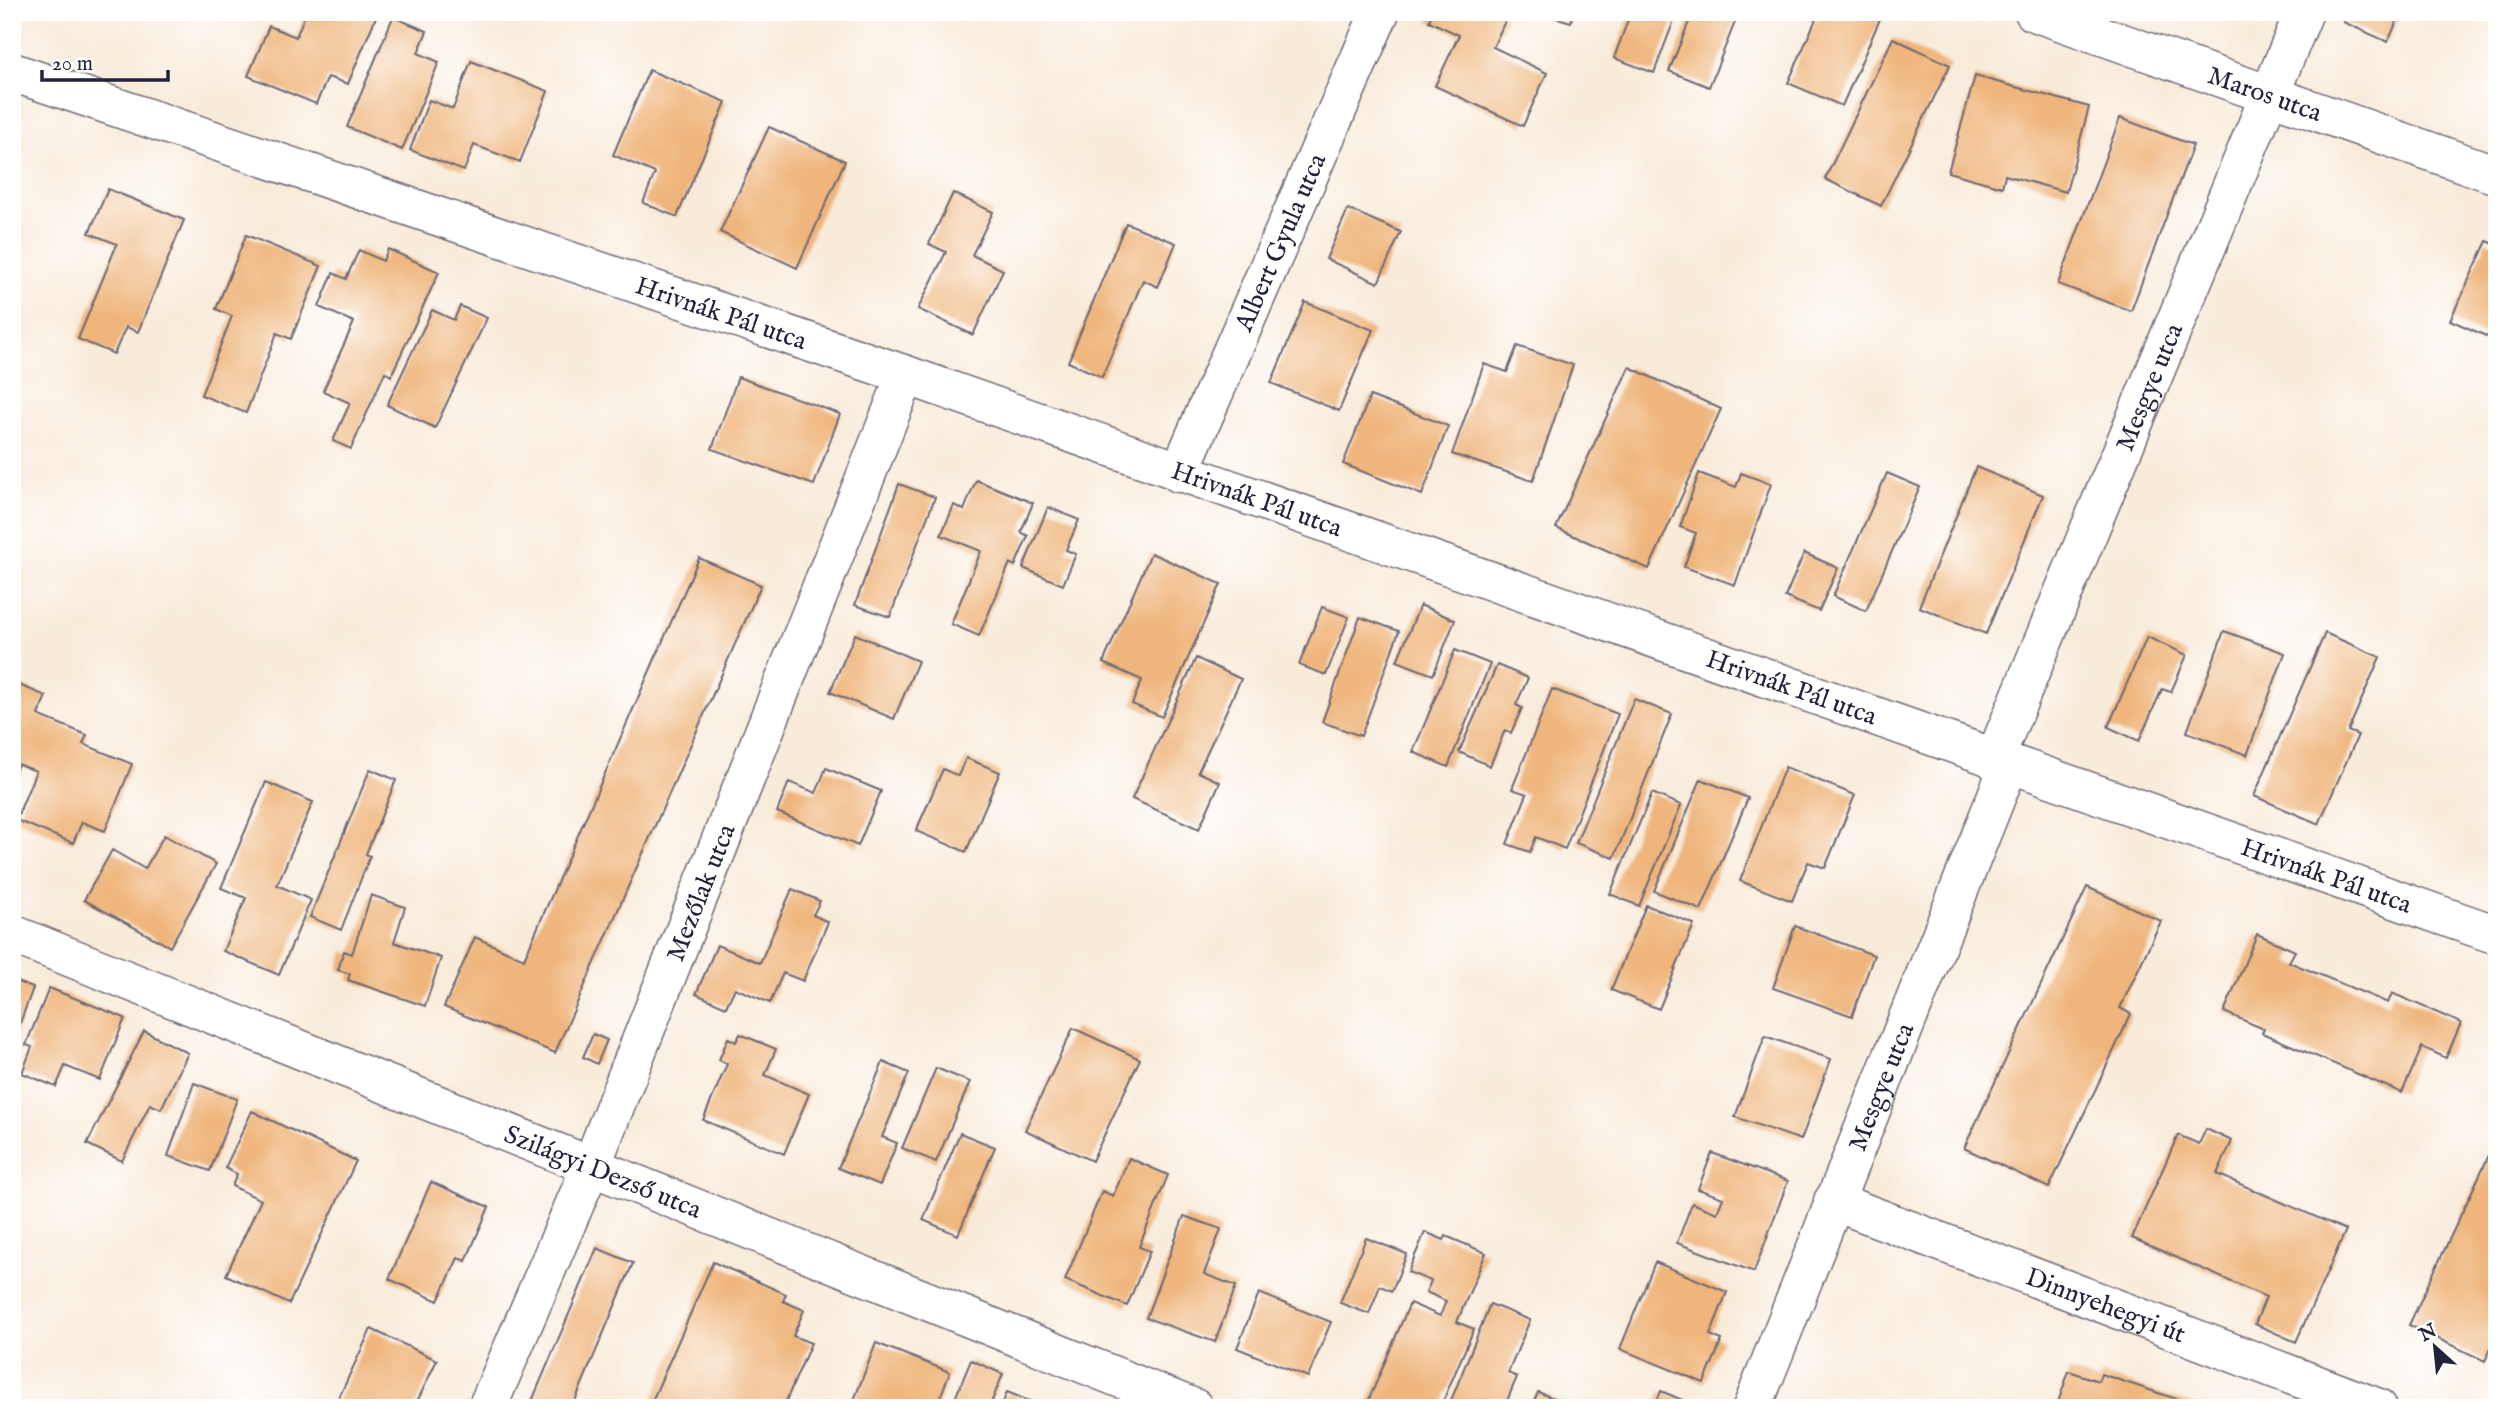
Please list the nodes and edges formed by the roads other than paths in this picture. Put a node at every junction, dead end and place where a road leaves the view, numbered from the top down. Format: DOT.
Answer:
graph roads {
  1 [pos="1380,12"];
  2 [pos="2035,12"];
  3 [pos="2304,12"];
  4 [pos="12,72"];
  5 [pos="2269,95"];
  6 [pos="2497,175"];
  7 [pos="905,374"];
  8 [pos="1179,473"];
  9 [pos="2002,763"];
  10 [pos="12,934"];
  11 [pos="2497,935"];
  12 [pos="592,1164"];
  13 [pos="1833,1201"];
  14 [pos="487,1408"];
  15 [pos="1194,1408"];
  16 [pos="1752,1408"];
  17 [pos="2378,1408"];
  1 -- 8 [label="street, Albert Gyula utca"];
  2 -- 5 [label="street, Maros utca"];
  3 -- 5 [label="street, Mesgye utca"];
  4 -- 7 [label="street, Hrivnák Pál utca"];
  5 -- 6 [label="street, Maros utca"];
  5 -- 9 [label="street, Mesgye utca"];
  7 -- 8 [label="street, Hrivnák Pál utca"];
  7 -- 12 [label="street, Mezőlak utca"];
  8 -- 9 [label="street, Hrivnák Pál utca"];
  9 -- 11 [label="street, Hrivnák Pál utca"];
  9 -- 13 [label="street, Mesgye utca"];
  10 -- 12 [label="street, Szilágyi Dezső utca"];
  12 -- 14 [label="street, Mezőlak utca"];
  12 -- 15 [label="street, Szilágyi Dezső utca"];
  13 -- 16 [label="street, Mesgye utca"];
  13 -- 17 [label="street, Dinnyehegyi út"];
}
